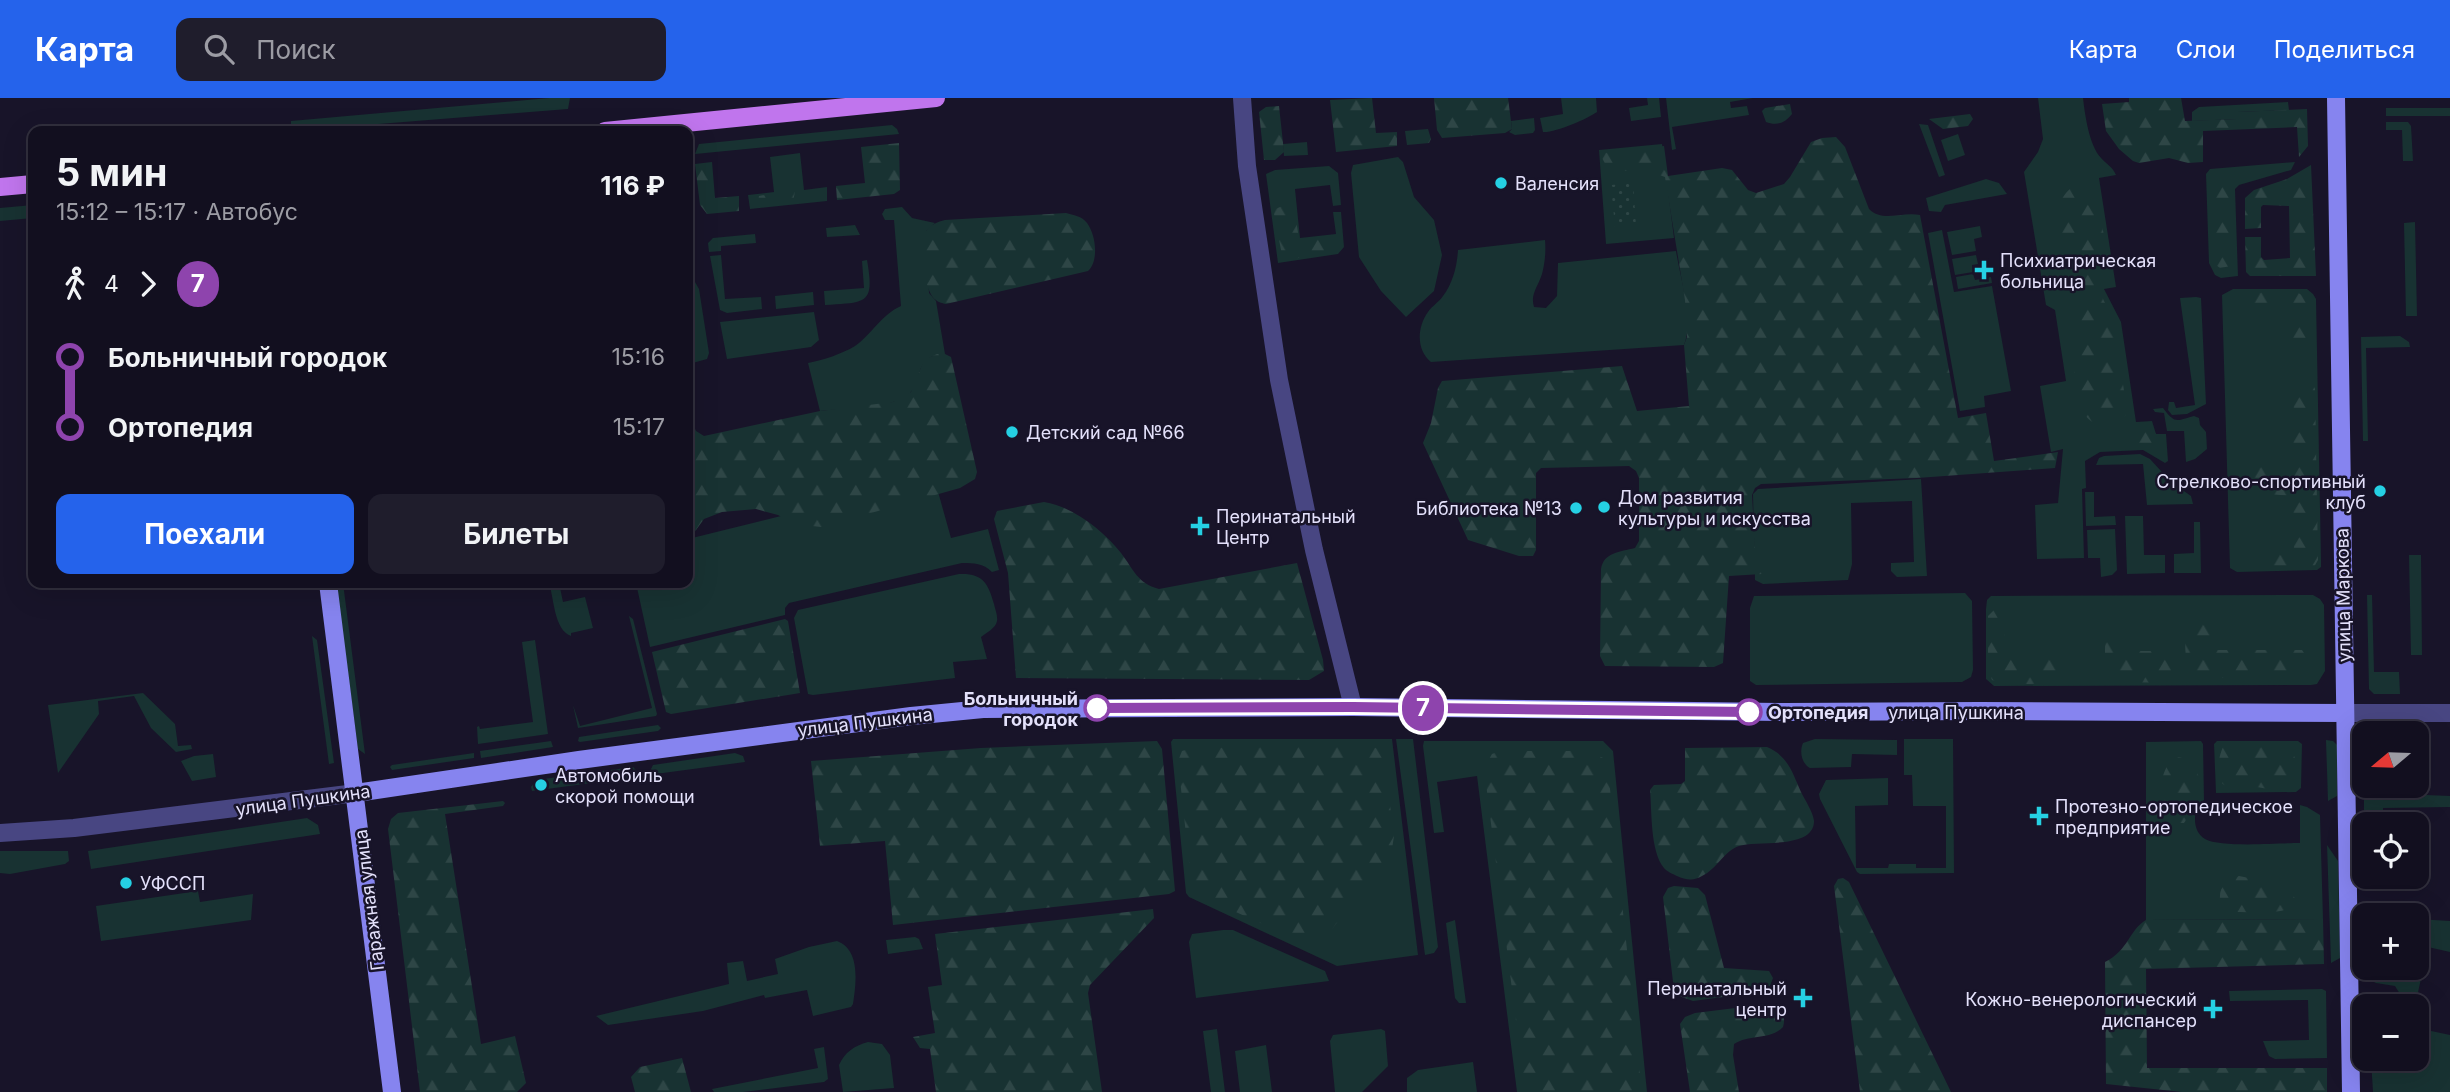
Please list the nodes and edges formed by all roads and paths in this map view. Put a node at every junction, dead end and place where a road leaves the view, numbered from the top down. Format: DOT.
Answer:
graph roads {
  1 [pos="936,98"];
  2 [pos="1242,98"];
  3 [pos="2336,98"];
  4 [pos="655,126"];
  5 [pos="28,184"];
  6 [pos="0,187"];
  7 [pos="329,588"];
  8 [pos="1353,707"];
  9 [pos="2345,713"];
  10 [pos="2450,713"];
  11 [pos="356,793"];
  12 [pos="0,833"];
  13 [pos="392,1092"];
  14 [pos="2351,1092"];
  1 -- 4 [label="main road"];
  2 -- 8 [label="street"];
  3 -- 9 [label="street, улица Маркова"];
  5 -- 6 [label="main road"];
  7 -- 11 [label="street, Гаражная улица"];
  8 -- 9 [label="street, улица Пушкина"];
  8 -- 11 [label="street, улица Пушкина"];
  9 -- 10 [label="street, улица Пушкина"];
  9 -- 14 [label="street, улица Маркова"];
  11 -- 12 [label="street, улица Пушкина"];
  11 -- 13 [label="street, Гаражная улица"];
}
